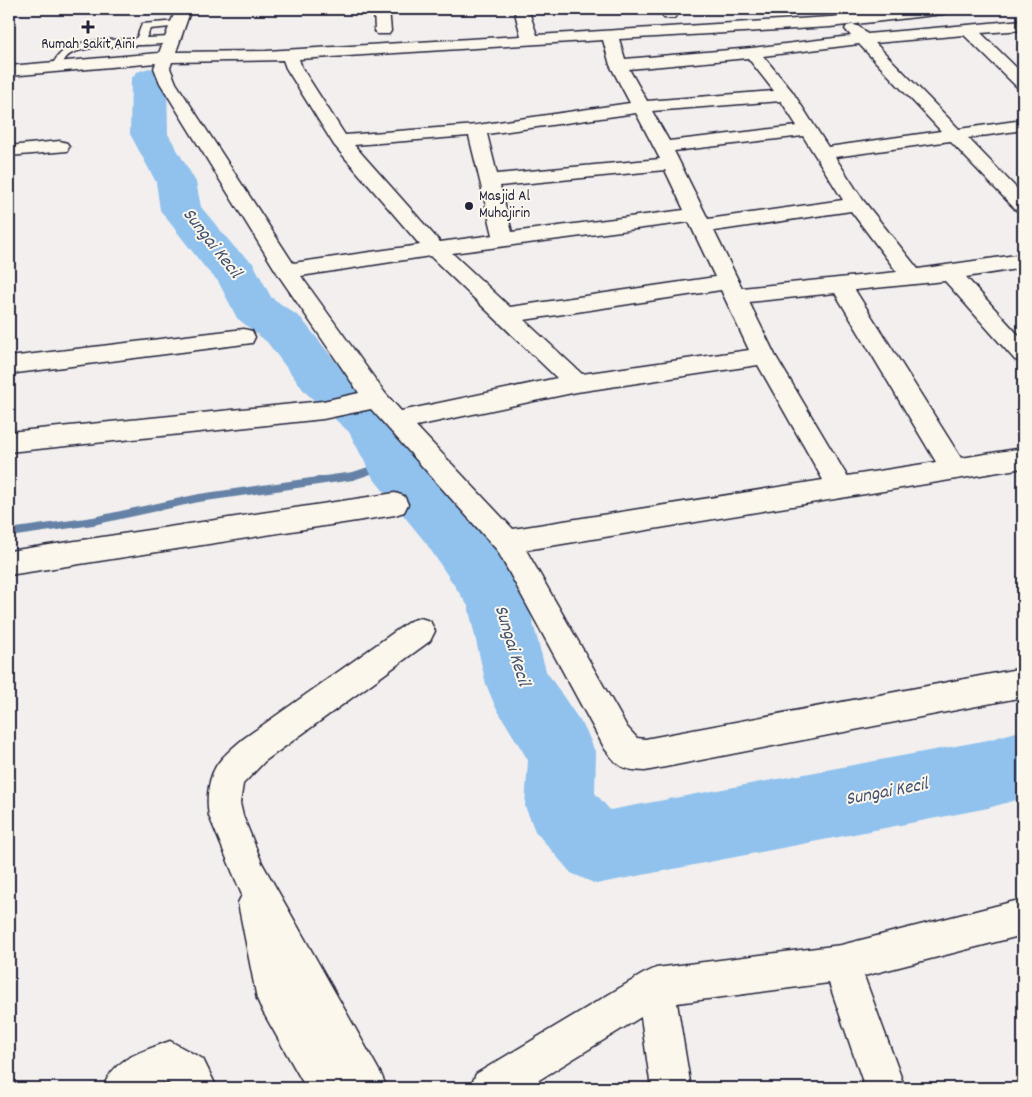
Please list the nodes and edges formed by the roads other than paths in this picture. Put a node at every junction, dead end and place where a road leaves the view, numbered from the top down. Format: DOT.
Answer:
graph roads {
  1 [pos="196,9"];
  2 [pos="381,9"];
  3 [pos="943,9"];
  4 [pos="761,11"];
  5 [pos="668,12"];
  6 [pos="881,12"];
  7 [pos="688,14"];
  8 [pos="523,16"];
  9 [pos="650,16"];
  10 [pos="180,17"];
  11 [pos="544,21"];
  12 [pos="837,21"];
  13 [pos="506,23"];
  14 [pos="1023,25"];
  15 [pos="402,30"];
  16 [pos="968,30"];
  17 [pos="383,31"];
  18 [pos="365,32"];
  19 [pos="610,36"];
  20 [pos="862,39"];
  21 [pos="171,40"];
  22 [pos="531,41"];
  23 [pos="136,42"];
  24 [pos="240,42"];
  25 [pos="752,53"];
  26 [pos="290,55"];
  27 [pos="222,57"];
  28 [pos="618,65"];
  29 [pos="57,67"];
  30 [pos="165,69"];
  31 [pos="9,71"];
  32 [pos="1023,83"];
  33 [pos="786,95"];
  34 [pos="642,107"];
  35 [pos="1023,125"];
  36 [pos="477,130"];
  37 [pos="810,130"];
  38 [pos="953,135"];
  39 [pos="340,141"];
  40 [pos="60,147"];
  41 [pos="9,150"];
  42 [pos="824,153"];
  43 [pos="667,156"];
  44 [pos="489,181"];
  45 [pos="856,204"];
  46 [pos="1023,206"];
  47 [pos="699,220"];
  48 [pos="504,240"];
  49 [pos="435,249"];
  50 [pos="1023,261"];
  51 [pos="287,271"];
  52 [pos="950,273"];
  53 [pos="913,277"];
  54 [pos="841,285"];
  55 [pos="732,289"];
  56 [pos="507,316"];
  57 [pos="244,337"];
  58 [pos="1023,354"];
  59 [pos="764,356"];
  60 [pos="9,366"];
  61 [pos="577,383"];
  62 [pos="367,401"];
  63 [pos="397,422"];
  64 [pos="9,442"];
  65 [pos="1023,458"];
  66 [pos="954,469"];
  67 [pos="840,487"];
  68 [pos="395,504"];
  69 [pos="507,542"];
  70 [pos="9,563"];
  71 [pos="420,631"];
  72 [pos="1023,683"];
  73 [pos="250,875"];
  74 [pos="1023,917"];
  75 [pos="841,963"];
  76 [pos="656,987"];
  77 [pos="123,1088"];
  78 [pos="197,1088"];
  79 [pos="328,1088"];
  80 [pos="367,1088"];
  81 [pos="490,1088"];
  82 [pos="671,1088"];
  83 [pos="886,1088"];
  1 -- 10 [label="street"];
  2 -- 17 [label="street"];
  3 -- 6 [label="street"];
  4 -- 12 [label="street"];
  5 -- 7 [label="street"];
  5 -- 9 [label="street"];
  6 -- 12 [label="street"];
  8 -- 11 [label="street"];
  8 -- 13 [label="street"];
  8 -- 22 [label="street"];
  10 -- 21 [label="street"];
  10 -- 23 [label="lane"];
  12 -- 19 [label="street"];
  12 -- 20 [label="street"];
  14 -- 16 [label="street"];
  15 -- 17 [label="street"];
  16 -- 20 [label="street"];
  16 -- 32 [label="street"];
  17 -- 18 [label="street"];
  19 -- 22 [label="street"];
  19 -- 28 [label="street"];
  20 -- 25 [label="street"];
  20 -- 38 [label="street"];
  21 -- 23 [label="lane"];
  21 -- 30 [label="street"];
  22 -- 26 [label="street"];
  23 -- 29 [label="lane"];
  24 -- 27 [label="street"];
  25 -- 28 [label="street"];
  25 -- 33 [label="street"];
  26 -- 27 [label="street"];
  26 -- 39 [label="street"];
  27 -- 30 [label="street"];
  28 -- 34 [label="street"];
  29 -- 30 [label="street"];
  29 -- 31 [label="street"];
  30 -- 51 [label="street"];
  33 -- 34 [label="street"];
  33 -- 37 [label="street"];
  34 -- 36 [label="street"];
  34 -- 43 [label="street"];
  35 -- 38 [label="street"];
  36 -- 39 [label="street"];
  36 -- 44 [label="street"];
  37 -- 42 [label="street"];
  37 -- 43 [label="street"];
  38 -- 42 [label="street"];
  38 -- 46 [label="street"];
  39 -- 49 [label="street"];
  40 -- 41 [label="street"];
  42 -- 45 [label="street"];
  43 -- 44 [label="street"];
  43 -- 47 [label="street"];
  44 -- 48 [label="street"];
  45 -- 47 [label="street"];
  45 -- 53 [label="street"];
  47 -- 48 [label="street"];
  47 -- 55 [label="street"];
  48 -- 49 [label="street"];
  49 -- 51 [label="street"];
  49 -- 56 [label="street"];
  50 -- 52 [label="street"];
  51 -- 62 [label="street"];
  52 -- 53 [label="street"];
  52 -- 58 [label="street"];
  53 -- 54 [label="street"];
  54 -- 55 [label="street"];
  54 -- 66 [label="street"];
  55 -- 56 [label="street"];
  55 -- 59 [label="street"];
  56 -- 61 [label="street"];
  57 -- 60 [label="street"];
  59 -- 61 [label="street"];
  59 -- 67 [label="street"];
  61 -- 63 [label="street"];
  62 -- 63 [label="street"];
  62 -- 64 [label="street"];
  63 -- 69 [label="street"];
  65 -- 66 [label="street"];
  66 -- 67 [label="street"];
  67 -- 69 [label="street"];
  68 -- 70 [label="street"];
  69 -- 72 [label="street"];
  71 -- 73 [label="street"];
  73 -- 79 [label="street"];
  73 -- 80 [label="street"];
  74 -- 75 [label="street"];
  75 -- 76 [label="street"];
  75 -- 83 [label="street"];
  76 -- 81 [label="street"];
  76 -- 82 [label="street"];
  77 -- 78 [label="street"];
}
